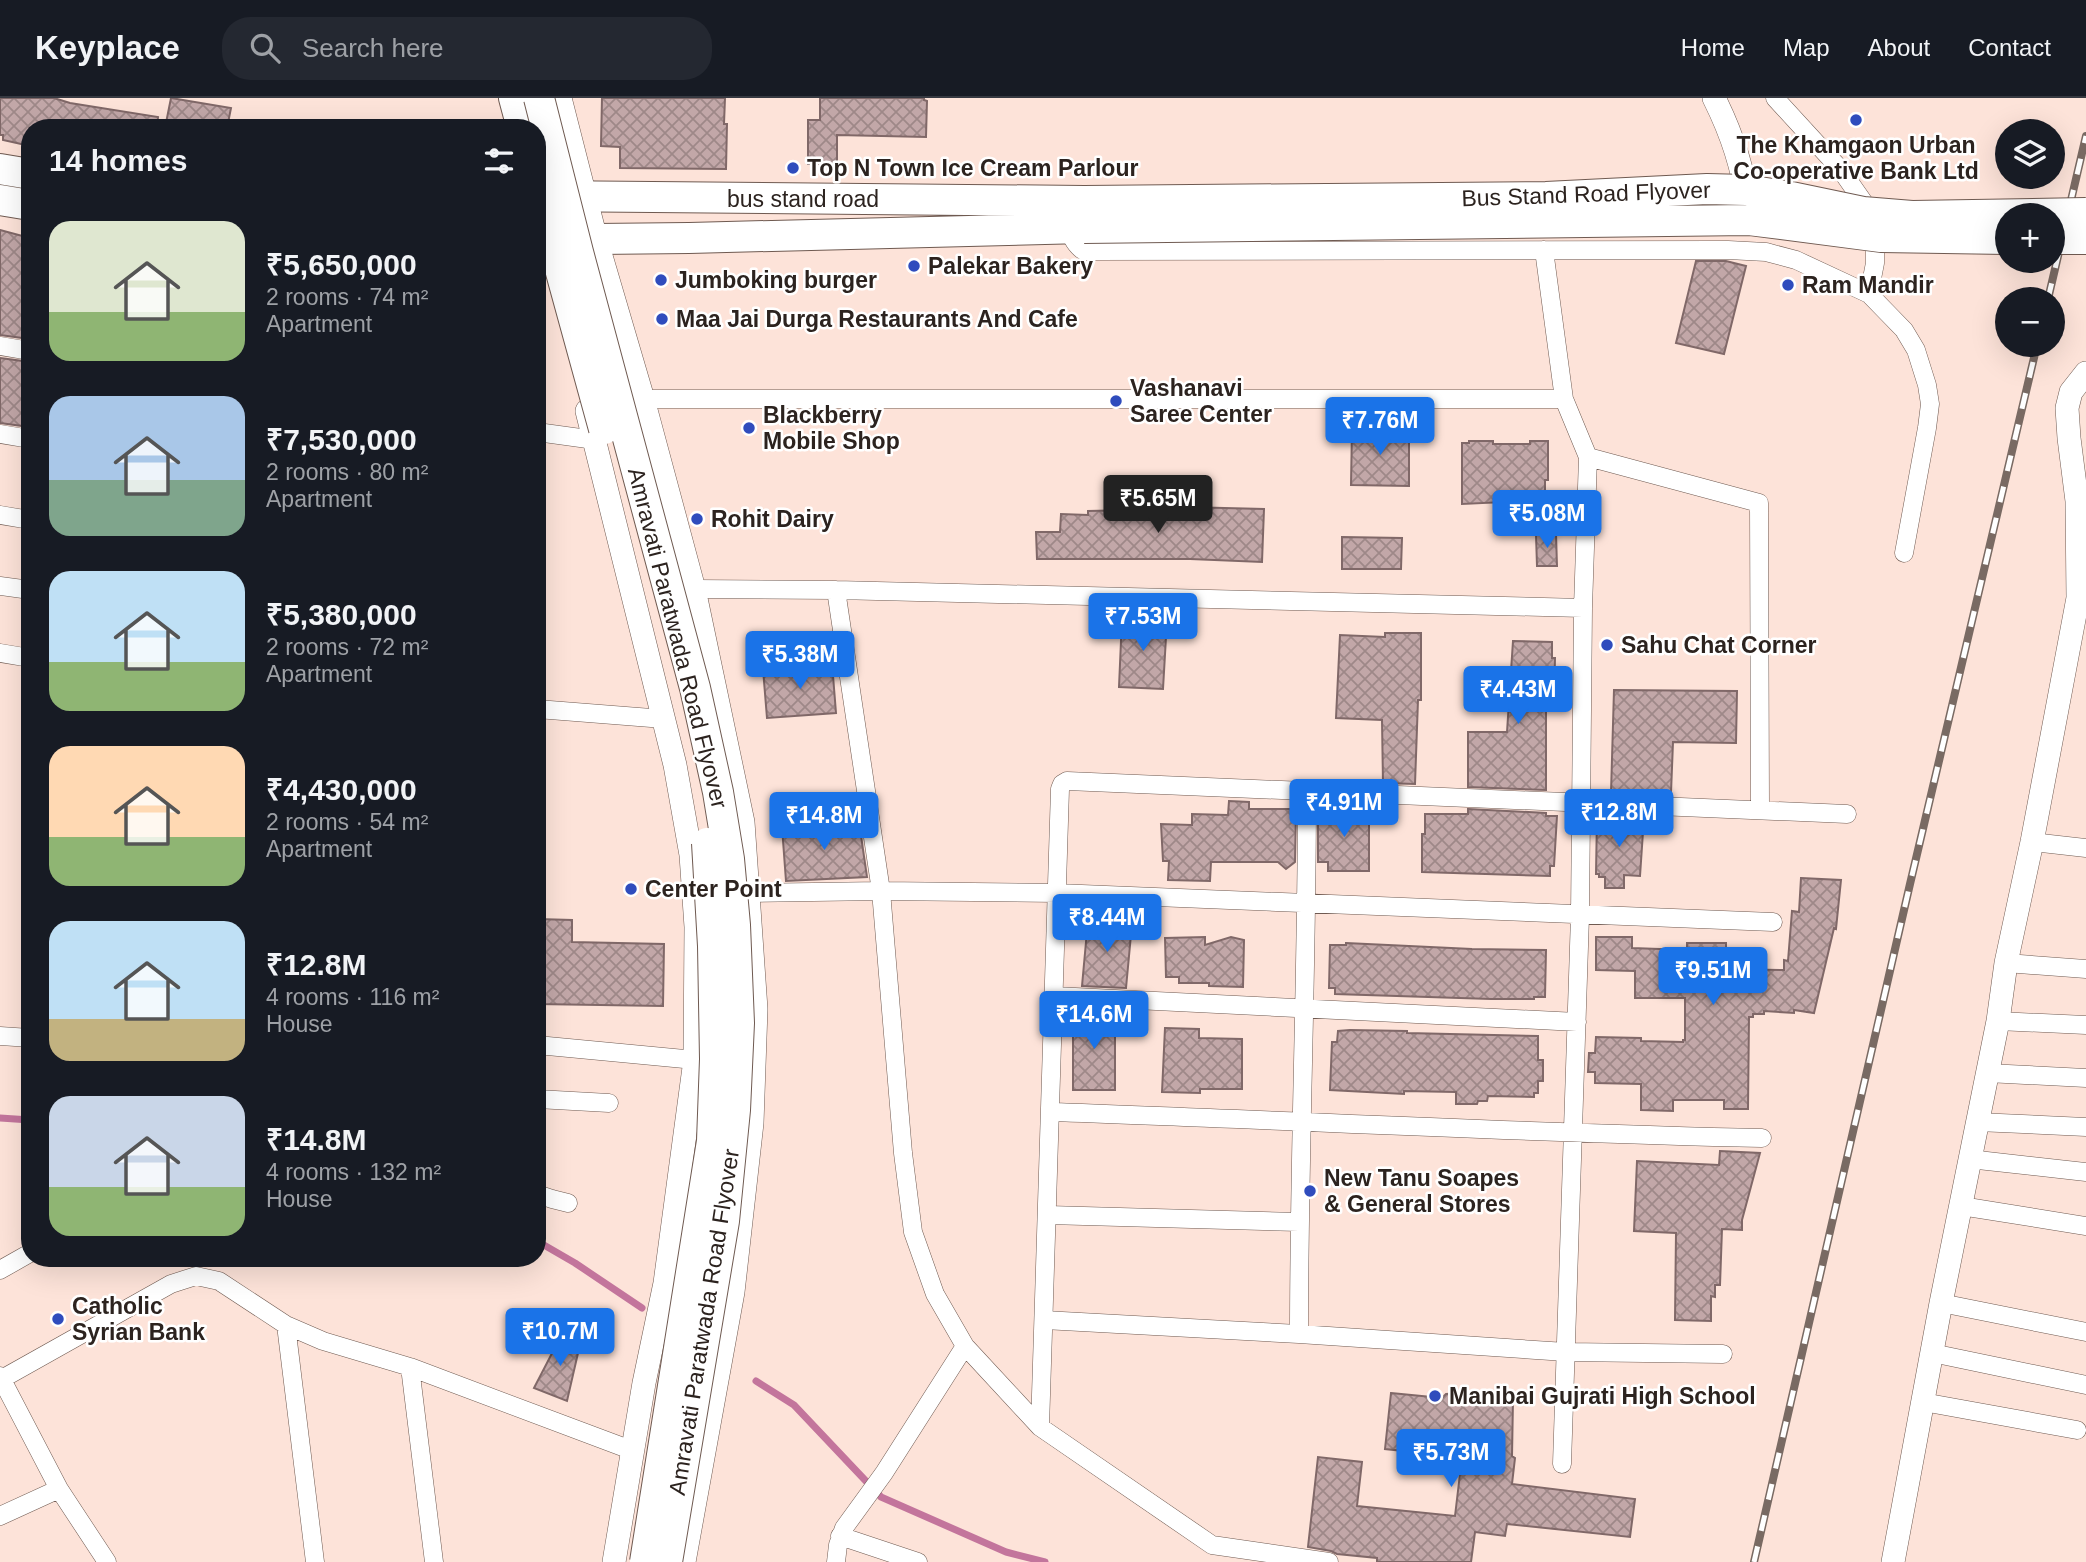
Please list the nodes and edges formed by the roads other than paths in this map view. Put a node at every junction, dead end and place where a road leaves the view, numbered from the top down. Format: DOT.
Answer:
graph roads {
  1 [pos="503,98"];
  2 [pos="514,98"];
  3 [pos="539,98"];
  4 [pos="560,98"];
  5 [pos="1714,98"];
  6 [pos="1775,98"];
  7 [pos="508,119"];
  8 [pos="520,119"];
  9 [pos="544,119"];
  10 [pos="546,126"];
  11 [pos="0,169"];
  12 [pos="21,172"];
  13 [pos="1746,190"];
  14 [pos="546,196"];
  15 [pos="586,197"];
  16 [pos="791,199"];
  17 [pos="0,200"];
  18 [pos="21,204"];
  19 [pos="2086,214"];
  20 [pos="1076,215"];
  21 [pos="546,218"];
  22 [pos="1749,220"];
  23 [pos="790,235"];
  24 [pos="546,239"];
  25 [pos="596,239"];
  26 [pos="1995,239"];
  27 [pos="2065,239"];
  28 [pos="2086,239"];
  29 [pos="1544,250"];
  30 [pos="546,267"];
  31 [pos="1869,294"];
  32 [pos="0,346"];
  33 [pos="21,350"];
  34 [pos="2086,373"];
  35 [pos="643,399"];
  36 [pos="1564,400"];
  37 [pos="546,433"];
  38 [pos="0,434"];
  39 [pos="21,438"];
  40 [pos="595,440"];
  41 [pos="1588,457"];
  42 [pos="0,515"];
  43 [pos="21,518"];
  44 [pos="1904,553"];
  45 [pos="0,586"];
  46 [pos="21,589"];
  47 [pos="694,589"];
  48 [pos="836,590"];
  49 [pos="1583,608"];
  50 [pos="0,653"];
  51 [pos="21,656"];
  52 [pos="546,710"];
  53 [pos="664,719"];
  54 [pos="1307,792"];
  55 [pos="1581,802"];
  56 [pos="1760,810"];
  57 [pos="1847,814"];
  58 [pos="2032,842"];
  59 [pos="2086,848"];
  60 [pos="881,891"];
  61 [pos="749,893"];
  62 [pos="1057,893"];
  63 [pos="1307,904"];
  64 [pos="1580,916"];
  65 [pos="1773,922"];
  66 [pos="2006,963"];
  67 [pos="2086,969"];
  68 [pos="1055,996"];
  69 [pos="1304,1009"];
  70 [pos="1998,1021"];
  71 [pos="1577,1023"];
  72 [pos="2086,1025"];
  73 [pos="0,1036"];
  74 [pos="21,1037"];
  75 [pos="546,1046"];
  76 [pos="695,1060"];
  77 [pos="1987,1073"];
  78 [pos="2086,1078"];
  79 [pos="546,1099"];
  80 [pos="608,1102"];
  81 [pos="1051,1112"];
  82 [pos="1302,1121"];
  83 [pos="1977,1122"];
  84 [pos="2086,1127"];
  85 [pos="1574,1134"];
  86 [pos="1762,1138"];
  87 [pos="1969,1159"];
  88 [pos="2086,1172"];
  89 [pos="546,1197"];
  90 [pos="568,1203"];
  91 [pos="1961,1206"];
  92 [pos="1048,1216"];
  93 [pos="1298,1222"];
  94 [pos="2086,1226"];
  95 [pos="21,1258"];
  96 [pos="0,1270"];
  97 [pos="1941,1303"];
  98 [pos="1044,1320"];
  99 [pos="286,1325"];
  100 [pos="2086,1332"];
  101 [pos="1298,1334"];
  102 [pos="965,1346"];
  103 [pos="1566,1352"];
  104 [pos="1932,1353"];
  105 [pos="1723,1354"];
  106 [pos="410,1367"];
  107 [pos="1,1378"];
  108 [pos="2086,1385"];
  109 [pos="1923,1402"];
  110 [pos="1041,1427"];
  111 [pos="2077,1430"];
  112 [pos="631,1450"];
  113 [pos="1562,1464"];
  114 [pos="59,1489"];
  115 [pos="0,1516"];
  116 [pos="842,1532"];
  117 [pos="107,1562"];
  118 [pos="315,1562"];
  119 [pos="434,1562"];
  120 [pos="614,1562"];
  121 [pos="645,1562"];
  122 [pos="667,1562"];
  123 [pos="684,1562"];
  124 [pos="836,1562"];
  125 [pos="918,1562"];
  126 [pos="1329,1562"];
  127 [pos="1893,1562"];
  1 -- 7 [label="street"];
  2 -- 8 [label="main road"];
  3 -- 9 [label="main road, Amravati Paratwada Road Flyover, bridge"];
  4 -- 15 [label="street"];
  5 -- 13 [label="street"];
  6 -- 31 [label="street"];
  10 -- 122 [label="main road, Amravati Paratwada Road Flyover, bridge"];
  11 -- 12 [label="main road"];
  13 -- 19 [label="main road, Bus Stand Road Flyover, bridge"];
  13 -- 20 [label="main road, Bus Stand Road Flyover, bridge"];
  13 -- 22 [label="street"];
  14 -- 15 [label="main road, bus stand road"];
  15 -- 16 [label="main road, bus stand road"];
  15 -- 25 [label="street"];
  16 -- 20 [label="main road, bus stand road"];
  16 -- 23 [label="street"];
  17 -- 18 [label="main road"];
  20 -- 22 [label="main road, Bus Stand Road Flyover, bridge"];
  20 -- 23 [label="main road, bus stand road"];
  20 -- 29 [label="street"];
  21 -- 121 [label="main road, Amravati Paratwada Road Flyover, bridge"];
  22 -- 26 [label="main road, Bus Stand Road Flyover, bridge"];
  23 -- 25 [label="main road, bus stand road"];
  24 -- 25 [label="main road, bus stand road"];
  25 -- 35 [label="street"];
  27 -- 28 [label="main road, bridge"];
  29 -- 31 [label="street"];
  29 -- 36 [label="street"];
  30 -- 40 [label="street"];
  31 -- 44 [label="street"];
  32 -- 33 [label="street"];
  34 -- 58 [label="street"];
  35 -- 36 [label="street"];
  35 -- 47 [label="street"];
  36 -- 41 [label="street"];
  37 -- 40 [label="street"];
  38 -- 39 [label="street"];
  40 -- 53 [label="street"];
  41 -- 49 [label="street"];
  41 -- 56 [label="street"];
  42 -- 43 [label="street"];
  45 -- 46 [label="street"];
  47 -- 48 [label="street"];
  47 -- 61 [label="street"];
  48 -- 49 [label="street"];
  48 -- 60 [label="street"];
  49 -- 55 [label="street"];
  50 -- 51 [label="street"];
  52 -- 53 [label="street"];
  53 -- 76 [label="street"];
  54 -- 55 [label="street"];
  54 -- 62 [label="street"];
  54 -- 63 [label="street"];
  55 -- 56 [label="street"];
  55 -- 64 [label="street"];
  56 -- 57 [label="street"];
  58 -- 59 [label="street"];
  58 -- 66 [label="street"];
  60 -- 61 [label="street"];
  60 -- 62 [label="street"];
  60 -- 102 [label="street"];
  61 -- 123 [label="street"];
  62 -- 63 [label="street"];
  62 -- 68 [label="street"];
  63 -- 64 [label="street"];
  63 -- 69 [label="street"];
  64 -- 65 [label="street"];
  64 -- 71 [label="street"];
  66 -- 67 [label="street"];
  66 -- 70 [label="street"];
  68 -- 69 [label="street"];
  68 -- 81 [label="street"];
  69 -- 71 [label="street"];
  69 -- 82 [label="street"];
  70 -- 72 [label="street"];
  70 -- 77 [label="street"];
  71 -- 85 [label="street"];
  73 -- 74 [label="street"];
  75 -- 76 [label="street"];
  76 -- 112 [label="street"];
  77 -- 78 [label="street"];
  77 -- 83 [label="street"];
  79 -- 80 [label="street"];
  81 -- 82 [label="street"];
  81 -- 92 [label="street"];
  82 -- 85 [label="street"];
  82 -- 93 [label="street"];
  83 -- 84 [label="street"];
  83 -- 87 [label="street"];
  85 -- 86 [label="street"];
  85 -- 103 [label="street"];
  87 -- 88 [label="street"];
  87 -- 91 [label="street"];
  89 -- 90 [label="street"];
  91 -- 94 [label="street"];
  91 -- 97 [label="street"];
  92 -- 93 [label="street"];
  92 -- 98 [label="street"];
  93 -- 101 [label="street"];
  95 -- 96 [label="street"];
  97 -- 100 [label="street"];
  97 -- 104 [label="street"];
  98 -- 101 [label="street"];
  98 -- 110 [label="street"];
  99 -- 106 [label="street"];
  99 -- 107 [label="street"];
  99 -- 118 [label="street"];
  101 -- 103 [label="street"];
  102 -- 110 [label="street"];
  102 -- 116 [label="street"];
  103 -- 105 [label="street"];
  103 -- 113 [label="street"];
  104 -- 108 [label="street"];
  104 -- 109 [label="street"];
  106 -- 112 [label="street"];
  106 -- 119 [label="street"];
  107 -- 114 [label="street"];
  109 -- 111 [label="street"];
  109 -- 127 [label="street"];
  110 -- 126 [label="street"];
  112 -- 120 [label="street"];
  114 -- 115 [label="street"];
  114 -- 117 [label="street"];
  116 -- 124 [label="street"];
  116 -- 125 [label="street"];
}
